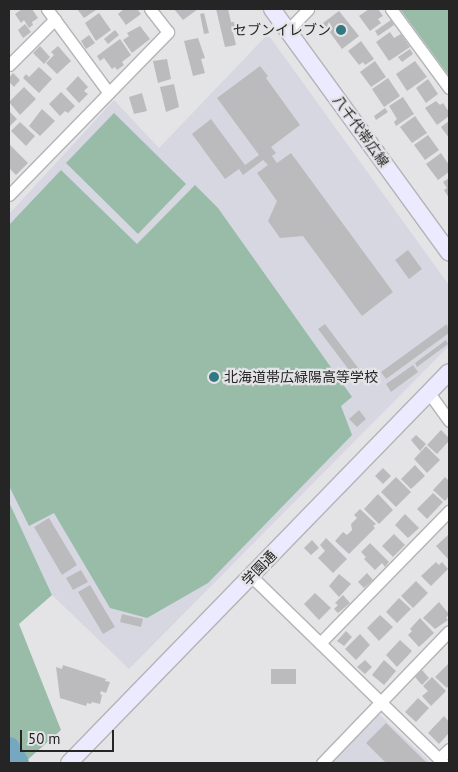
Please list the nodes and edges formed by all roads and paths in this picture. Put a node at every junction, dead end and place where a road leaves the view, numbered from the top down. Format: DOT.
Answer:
graph roads {
  1 [pos="47,9"];
  2 [pos="150,9"];
  3 [pos="272,9"];
  4 [pos="308,9"];
  5 [pos="391,9"];
  6 [pos="55,19"];
  7 [pos="288,30"];
  8 [pos="9,65"];
  9 [pos="449,88"];
  10 [pos="110,93"];
  11 [pos="9,195"];
  12 [pos="449,253"];
  13 [pos="449,372"];
  14 [pos="429,394"];
  15 [pos="449,421"];
  16 [pos="449,511"];
  17 [pos="251,576"];
  18 [pos="449,631"];
  19 [pos="320,643"];
  20 [pos="380,701"];
  21 [pos="449,749"];
  22 [pos="441,761"];
  23 [pos="69,763"];
  24 [pos="322,763"];
  1 -- 6 [label="street"];
  2 -- 10 [label="street"];
  3 -- 7 [label="street, 八千代帯広線"];
  4 -- 7 [label="street"];
  5 -- 9 [label="street"];
  6 -- 8 [label="street"];
  6 -- 10 [label="street"];
  7 -- 12 [label="street, 八千代帯広線"];
  10 -- 11 [label="street"];
  13 -- 14 [label="street, 学園通"];
  14 -- 15 [label="street"];
  14 -- 17 [label="street, 学園通"];
  16 -- 19 [label="street"];
  17 -- 19 [label="street"];
  17 -- 23 [label="street, 学園通"];
  18 -- 20 [label="street"];
  19 -- 20 [label="street"];
  20 -- 22 [label="street"];
  20 -- 24 [label="street"];
  21 -- 22 [label="street"];
}
